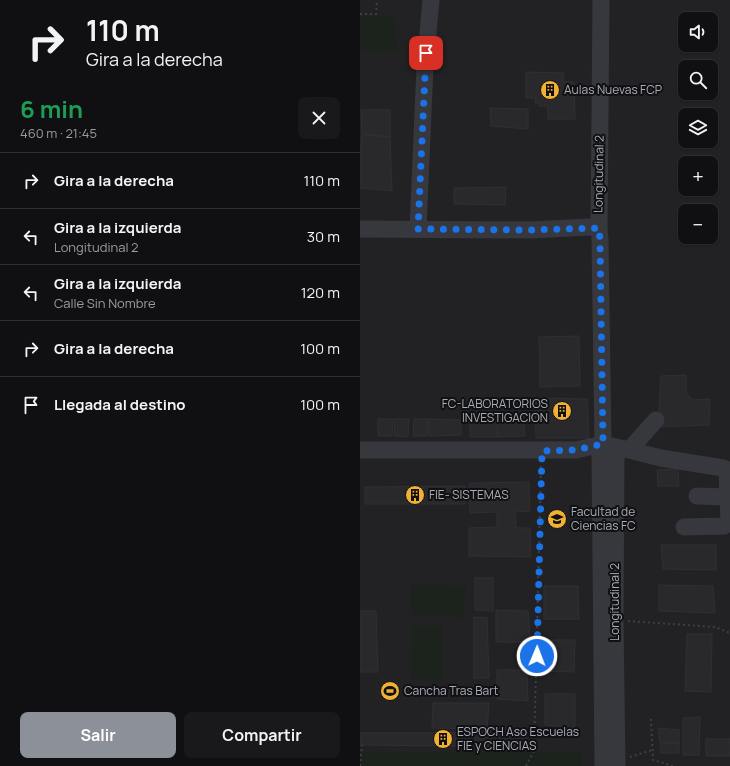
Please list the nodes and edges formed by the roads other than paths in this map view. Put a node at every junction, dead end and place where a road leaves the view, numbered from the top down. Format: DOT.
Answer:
graph roads {
  1 [pos="431,0"];
  2 [pos="601,0"];
  3 [pos="599,228"];
  4 [pos="360,229"];
  5 [pos="418,229"];
  6 [pos="656,420"];
  7 [pos="603,444"];
  8 [pos="360,450"];
  9 [pos="629,450"];
  10 [pos="697,496"];
  11 [pos="728,497"];
  12 [pos="684,527"];
  13 [pos="609,717"];
  14 [pos="612,764"];
  1 -- 5 [label="street"];
  2 -- 3 [label="street, Longitudinal 2"];
  3 -- 5 [label="street"];
  3 -- 7 [label="street, Longitudinal 2"];
  4 -- 5 [label="street"];
  6 -- 9 [label="street"];
  7 -- 8 [label="street"];
  7 -- 9 [label="street"];
  7 -- 13 [label="street, Longitudinal 2"];
  7 -- 13 [label="street, Longitudinal 2"];
  9 -- 11 [label="street"];
  10 -- 11 [label="street"];
  11 -- 12 [label="street"];
  13 -- 14 [label="street, Longitudinal 2"];
}
